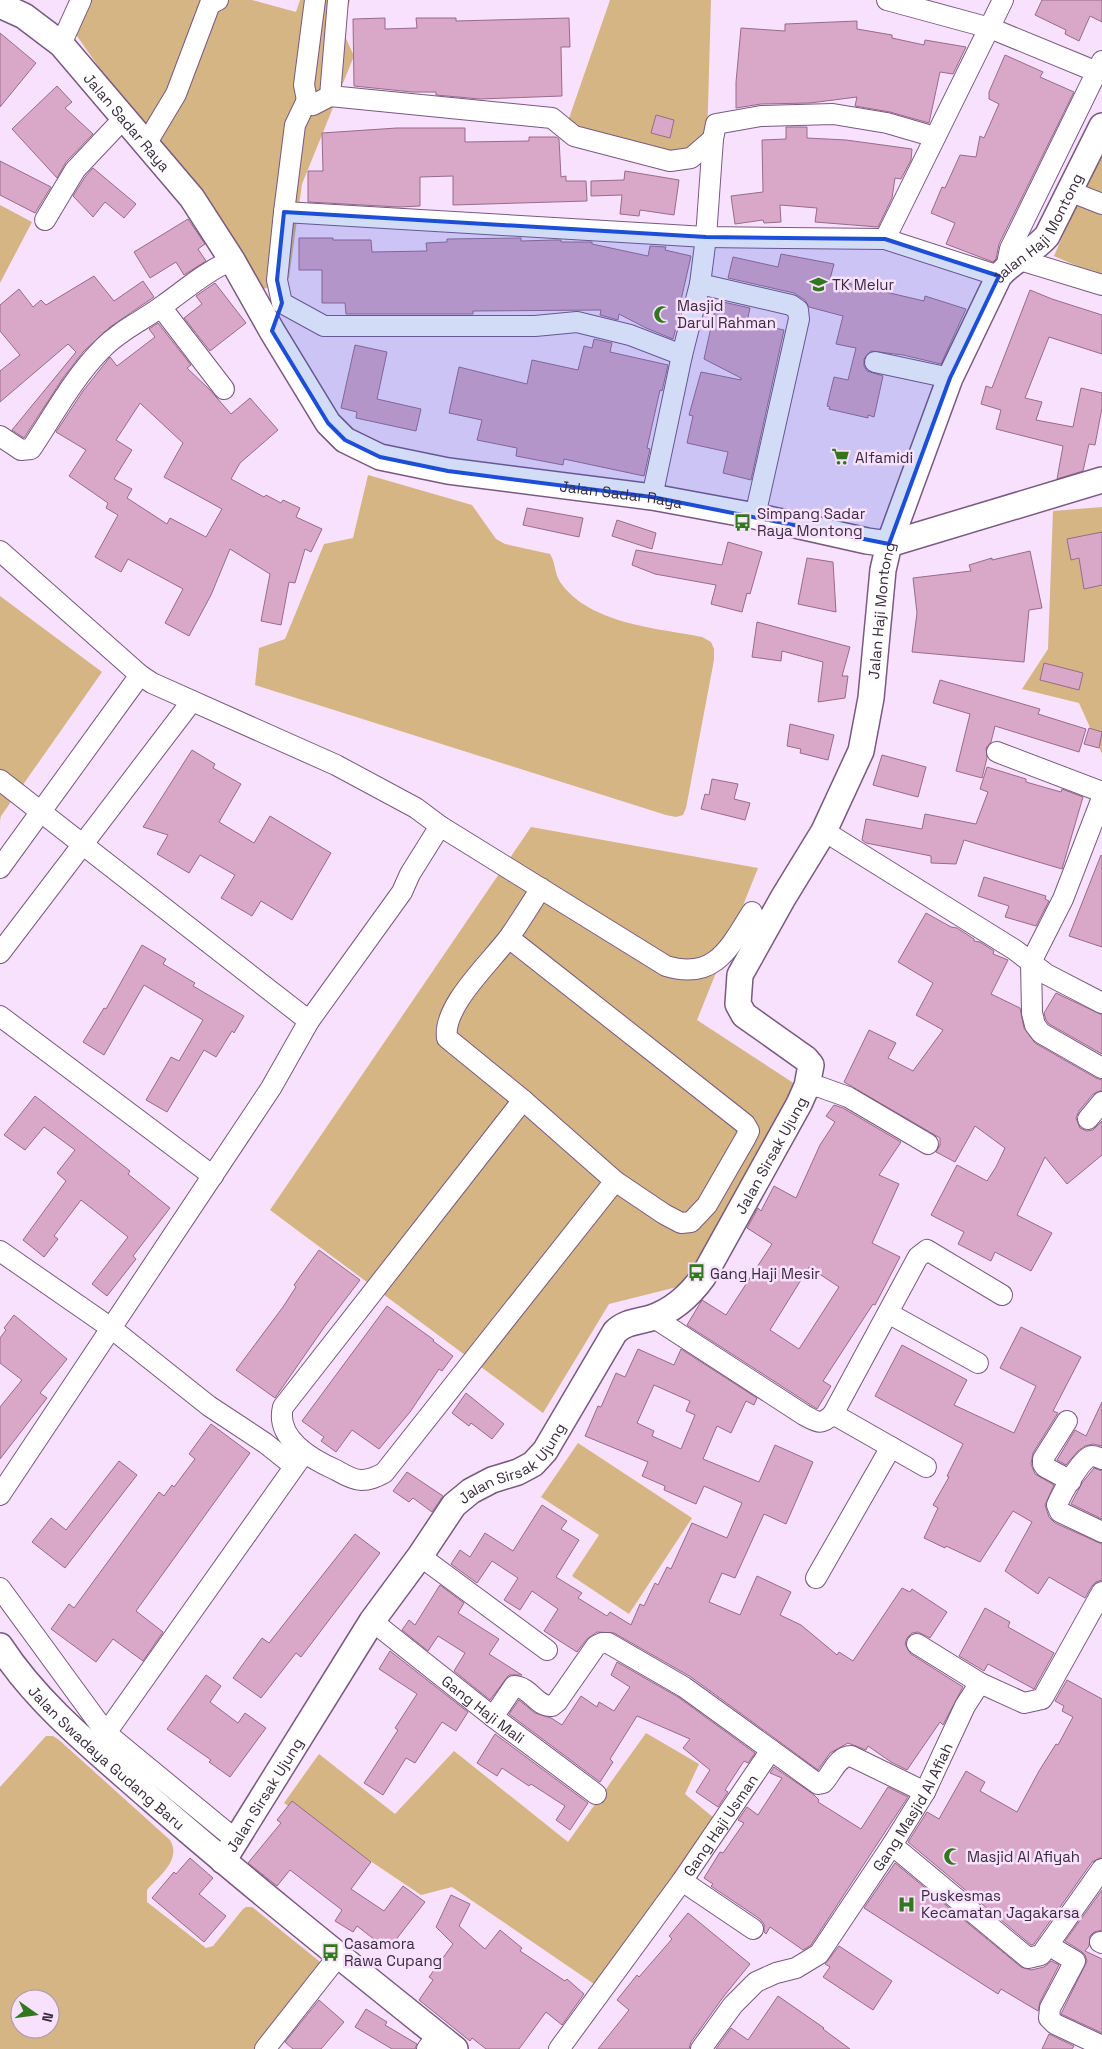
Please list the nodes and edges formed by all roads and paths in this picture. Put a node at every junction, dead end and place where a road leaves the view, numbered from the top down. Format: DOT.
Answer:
graph roads {
  1 [pos="80,0"];
  2 [pos="218,0"];
  3 [pos="315,0"];
  4 [pos="338,0"];
  5 [pos="887,0"];
  6 [pos="1004,0"];
  7 [pos="0,5"];
  8 [pos="990,28"];
  9 [pos="61,44"];
  10 [pos="1100,69"];
  11 [pos="330,96"];
  12 [pos="307,100"];
  13 [pos="124,118"];
  14 [pos="1102,126"];
  15 [pos="935,137"];
  16 [pos="713,139"];
  17 [pos="146,144"];
  18 [pos="1069,192"];
  19 [pos="1102,204"];
  20 [pos="284,212"];
  21 [pos="45,220"];
  22 [pos="706,237"];
  23 [pos="885,240"];
  24 [pos="232,260"];
  25 [pos="1007,268"];
  26 [pos="700,284"];
  27 [pos="1102,285"];
  28 [pos="282,303"];
  29 [pos="161,307"];
  30 [pos="272,331"];
  31 [pos="682,355"];
  32 [pos="875,362"];
  33 [pos="950,378"];
  34 [pos="224,389"];
  35 [pos="0,436"];
  36 [pos="1102,480"];
  37 [pos="652,497"];
  38 [pos="755,516"];
  39 [pos="889,544"];
  40 [pos="0,552"];
  41 [pos="140,675"];
  42 [pos="192,701"];
  43 [pos="997,752"];
  44 [pos="0,780"];
  45 [pos="1102,792"];
  46 [pos="1102,798"];
  47 [pos="41,812"];
  48 [pos="440,826"];
  49 [pos="824,831"];
  50 [pos="83,844"];
  51 [pos="0,868"];
  52 [pos="541,888"];
  53 [pos="752,912"];
  54 [pos="509,938"];
  55 [pos="0,953"];
  56 [pos="1031,962"];
  57 [pos="1102,1003"];
  58 [pos="0,1016"];
  59 [pos="309,1020"];
  60 [pos="1102,1068"];
  61 [pos="807,1086"];
  62 [pos="523,1100"];
  63 [pos="1102,1102"];
  64 [pos="1088,1119"];
  65 [pos="928,1144"];
  66 [pos="213,1176"];
  67 [pos="615,1181"];
  68 [pos="0,1250"];
  69 [pos="1002,1296"];
  70 [pos="888,1313"];
  71 [pos="653,1317"];
  72 [pos="111,1328"];
  73 [pos="978,1363"];
  74 [pos="833,1414"];
  75 [pos="1067,1421"];
  76 [pos="891,1447"];
  77 [pos="1102,1459"];
  78 [pos="300,1460"];
  79 [pos="926,1467"];
  80 [pos="1071,1481"];
  81 [pos="0,1495"];
  82 [pos="1102,1532"];
  83 [pos="420,1556"];
  84 [pos="816,1578"];
  85 [pos="0,1588"];
  86 [pos="1102,1592"];
  87 [pos="372,1621"];
  88 [pos="917,1644"];
  89 [pos="0,1646"];
  90 [pos="547,1650"];
  91 [pos="980,1683"];
  92 [pos="493,1717"];
  93 [pos="106,1733"];
  94 [pos="771,1750"];
  95 [pos="925,1792"];
  96 [pos="596,1794"];
  97 [pos="236,1840"];
  98 [pos="892,1844"];
  99 [pos="223,1861"];
  100 [pos="1102,1869"];
  101 [pos="682,1881"];
  102 [pos="753,1929"];
  103 [pos="1048,1945"];
  104 [pos="339,1955"];
  105 [pos="440,2044"];
  106 [pos="1102,2046"];
  107 [pos="266,2049"];
  108 [pos="559,2049"];
  109 [pos="701,2049"];
  1 -- 9 [label="street"];
  2 -- 17 [label="street"];
  3 -- 12 [label="street"];
  4 -- 11 [label="street"];
  5 -- 8 [label="street"];
  6 -- 8 [label="street"];
  7 -- 9 [label="street, Jalan Sadar Raya"];
  8 -- 10 [label="street"];
  8 -- 15 [label="street"];
  9 -- 13 [label="street, Jalan Sadar Raya"];
  10 -- 25 [label="street"];
  11 -- 12 [label="street"];
  11 -- 16 [label="street"];
  12 -- 20 [label="street"];
  13 -- 17 [label="street, Jalan Sadar Raya"];
  13 -- 21 [label="street"];
  14 -- 18 [label="street, Jalan Haji Montong"];
  15 -- 16 [label="street"];
  15 -- 23 [label="street"];
  16 -- 22 [label="street"];
  17 -- 24 [label="street, Jalan Sadar Raya"];
  18 -- 19 [label="street"];
  18 -- 25 [label="street, Jalan Haji Montong"];
  20 -- 22 [label="street"];
  20 -- 28 [label="street"];
  22 -- 23 [label="street"];
  22 -- 26 [label="street"];
  23 -- 25 [label="street"];
  24 -- 29 [label="street"];
  24 -- 30 [label="street, Jalan Sadar Raya"];
  25 -- 27 [label="street"];
  25 -- 33 [label="street, Jalan Haji Montong"];
  26 -- 31 [label="street"];
  26 -- 38 [label="street"];
  28 -- 30 [label="street"];
  28 -- 31 [label="street"];
  29 -- 34 [label="street"];
  29 -- 35 [label="street"];
  30 -- 37 [label="street, Jalan Sadar Raya"];
  31 -- 37 [label="street"];
  32 -- 33 [label="street"];
  33 -- 39 [label="street, Jalan Haji Montong"];
  36 -- 39 [label="street, Jalan Sadar Raya"];
  37 -- 38 [label="street, Jalan Sadar Raya"];
  38 -- 39 [label="street, Jalan Sadar Raya"];
  39 -- 49 [label="street, Jalan Haji Montong"];
  40 -- 41 [label="street"];
  41 -- 42 [label="street"];
  41 -- 47 [label="street"];
  42 -- 48 [label="street"];
  42 -- 50 [label="street"];
  43 -- 45 [label="street"];
  44 -- 47 [label="street"];
  46 -- 56 [label="street"];
  47 -- 50 [label="street"];
  47 -- 51 [label="street"];
  48 -- 52 [label="street"];
  48 -- 59 [label="street"];
  49 -- 56 [label="street"];
  49 -- 61 [label="street, Jalan Haji Montong"];
  50 -- 55 [label="street"];
  50 -- 59 [label="street"];
  52 -- 53 [label="street"];
  52 -- 54 [label="street"];
  54 -- 62 [label="street"];
  54 -- 67 [label="street"];
  56 -- 57 [label="street"];
  56 -- 60 [label="street"];
  58 -- 66 [label="street"];
  59 -- 66 [label="street"];
  61 -- 65 [label="street"];
  61 -- 71 [label="street, Jalan Sirsak Ujung"];
  62 -- 67 [label="street"];
  62 -- 78 [label="street"];
  63 -- 64 [label="street"];
  66 -- 72 [label="street"];
  67 -- 78 [label="street"];
  68 -- 72 [label="street"];
  69 -- 70 [label="street"];
  70 -- 73 [label="street"];
  70 -- 74 [label="street"];
  71 -- 74 [label="street"];
  71 -- 83 [label="street, Jalan Sirsak Ujung"];
  72 -- 78 [label="street"];
  72 -- 81 [label="street"];
  74 -- 76 [label="street"];
  75 -- 80 [label="street"];
  76 -- 79 [label="street"];
  76 -- 84 [label="street"];
  77 -- 80 [label="street"];
  78 -- 93 [label="street"];
  80 -- 82 [label="street"];
  83 -- 87 [label="street, Jalan Sirsak Ujung"];
  83 -- 90 [label="street"];
  85 -- 93 [label="street"];
  86 -- 91 [label="street"];
  87 -- 92 [label="street, Gang Haji Mali"];
  87 -- 97 [label="street, Jalan Sirsak Ujung"];
  88 -- 91 [label="street"];
  89 -- 99 [label="street, Jalan Swadaya Gudang Baru"];
  91 -- 95 [label="street, Gang Masjid Al Afiah"];
  92 -- 94 [label="street"];
  92 -- 96 [label="street, Gang Haji Mali"];
  93 -- 97 [label="street"];
  94 -- 95 [label="street"];
  94 -- 101 [label="street, Gang Haji Usman"];
  95 -- 98 [label="street, Gang Masjid Al Afiah"];
  97 -- 99 [label="street, Jalan Sirsak Ujung"];
  98 -- 103 [label="street"];
  98 -- 109 [label="street, Gang Masjid Al Afiah"];
  99 -- 104 [label="street, Jalan Swadaya Gudang Baru"];
  100 -- 103 [label="street"];
  101 -- 102 [label="street"];
  101 -- 108 [label="street, Gang Haji Usman"];
  103 -- 106 [label="street"];
  104 -- 105 [label="street, Jalan Swadaya Gudang Baru"];
  104 -- 107 [label="street"];
}
